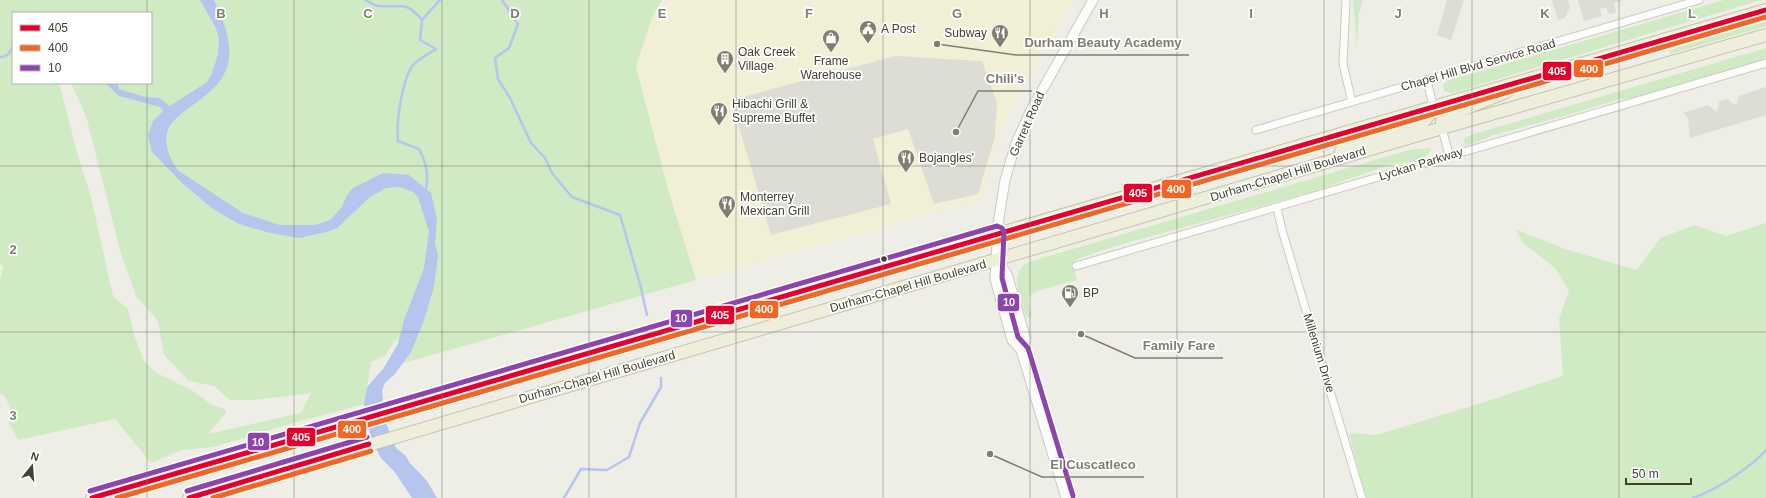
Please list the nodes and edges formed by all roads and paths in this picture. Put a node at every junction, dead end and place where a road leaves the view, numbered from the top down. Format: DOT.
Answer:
graph roads {
  1 [pos="1093,0"];
  2 [pos="1346,0"];
  3 [pos="1699,0"];
  4 [pos="1766,10"];
  5 [pos="1766,35"];
  6 [pos="1766,63"];
  7 [pos="1552,72"];
  8 [pos="1427,80"];
  9 [pos="1352,102"];
  10 [pos="1433,106"];
  11 [pos="1442,128"];
  12 [pos="1256,130"];
  13 [pos="1449,155"];
  14 [pos="1285,176"];
  15 [pos="1277,208"];
  16 [pos="997,233"];
  17 [pos="997,260"];
  18 [pos="1076,266"];
  19 [pos="1021,350"];
  20 [pos="92,498"];
  21 [pos="190,498"];
  22 [pos="1066,498"];
  23 [pos="1362,498"];
  1 -- 16 [label="street, Garrett Road"];
  2 -- 9 [label="street"];
  3 -- 8 [label="street, Chapel Hill Blvd Service Road"];
  4 -- 7 [label="highway, Durham-Chapel Hill Boulevard"];
  5 -- 11 [label="highway, Durham-Chapel Hill Boulevard"];
  6 -- 13 [label="street, Lyckan Parkway"];
  7 -- 10 [label="highway, Durham-Chapel Hill Boulevard"];
  7 -- 11 [label="highway"];
  8 -- 9 [label="street, Chapel Hill Blvd Service Road"];
  8 -- 10 [label="street"];
  9 -- 12 [label="street, Chapel Hill Blvd Service Road"];
  10 -- 14 [label="highway"];
  10 -- 16 [label="highway, Durham-Chapel Hill Boulevard"];
  11 -- 13 [label="street"];
  11 -- 14 [label="highway, Durham-Chapel Hill Boulevard"];
  13 -- 15 [label="street, Lyckan Parkway"];
  14 -- 17 [label="highway, Durham-Chapel Hill Boulevard"];
  15 -- 18 [label="street, Lyckan Parkway"];
  15 -- 23 [label="street, Millenium Drive"];
  16 -- 17 [label="street, Garrett Road"];
  16 -- 20 [label="highway, Durham-Chapel Hill Boulevard"];
  17 -- 19 [label="street, Garrett Road"];
  17 -- 19 [label="street, Garrett Road"];
  17 -- 21 [label="highway, Durham-Chapel Hill Boulevard"];
  19 -- 22 [label="street, Garrett Road"];
}
